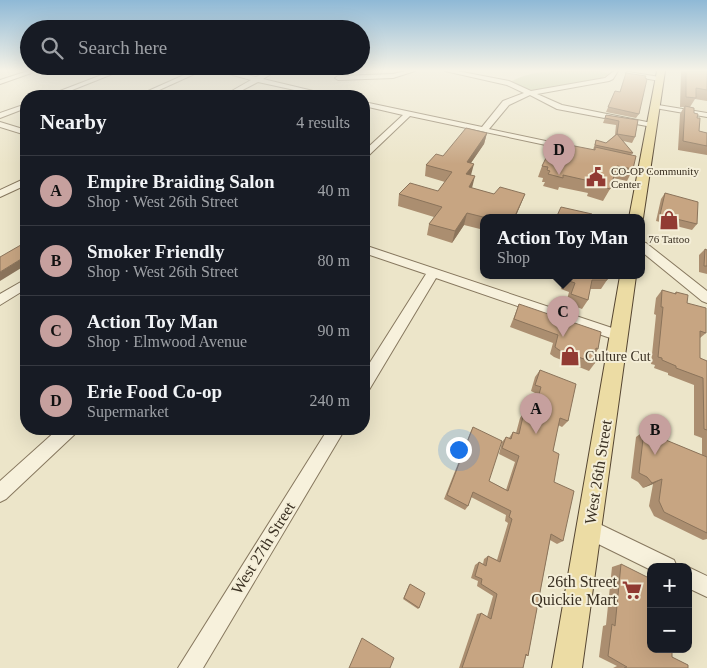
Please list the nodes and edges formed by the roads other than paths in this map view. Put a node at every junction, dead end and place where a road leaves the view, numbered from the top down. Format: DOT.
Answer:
graph roads {
  1 [pos="508,102"];
  2 [pos="551,102"];
  3 [pos="656,102"];
  4 [pos="370,105"];
  5 [pos="655,106"];
  6 [pos="20,108"];
  7 [pos="408,114"];
  8 [pos="707,115"];
  9 [pos="0,116"];
  10 [pos="652,125"];
  11 [pos="2,126"];
  12 [pos="484,130"];
  13 [pos="20,131"];
  14 [pos="370,149"];
  15 [pos="580,152"];
  16 [pos="20,184"];
  17 [pos="0,194"];
  18 [pos="636,214"];
  19 [pos="645,248"];
  20 [pos="370,251"];
  21 [pos="433,273"];
  22 [pos="628,279"];
  23 [pos="20,287"];
  24 [pos="707,298"];
  25 [pos="0,300"];
  26 [pos="619,336"];
  27 [pos="370,375"];
  28 [pos="63,435"];
  29 [pos="333,435"];
  30 [pos="0,493"];
  31 [pos="589,529"];
  32 [pos="659,563"];
  33 [pos="692,579"];
  34 [pos="707,587"];
  35 [pos="190,668"];
  36 [pos="567,668"];
  1 -- 12 [label="street"];
  2 -- 10 [label="street"];
  3 -- 5 [label="main road"];
  4 -- 7 [label="street"];
  5 -- 8 [label="street"];
  5 -- 10 [label="main road"];
  6 -- 9 [label="street"];
  7 -- 12 [label="street"];
  7 -- 14 [label="street"];
  10 -- 18 [label="main road"];
  11 -- 13 [label="street"];
  12 -- 15 [label="street"];
  16 -- 17 [label="street"];
  19 -- 24 [label="street"];
  20 -- 21 [label="street"];
  21 -- 26 [label="street"];
  21 -- 27 [label="street"];
  22 -- 26 [label="main road, West 26th Street"];
  23 -- 25 [label="street"];
  26 -- 31 [label="main road, West 26th Street"];
  28 -- 30 [label="street"];
  29 -- 35 [label="street, West 27th Street"];
  31 -- 32 [label="street"];
  31 -- 36 [label="main road, West 26th Street"];
  33 -- 34 [label="street"];
}
